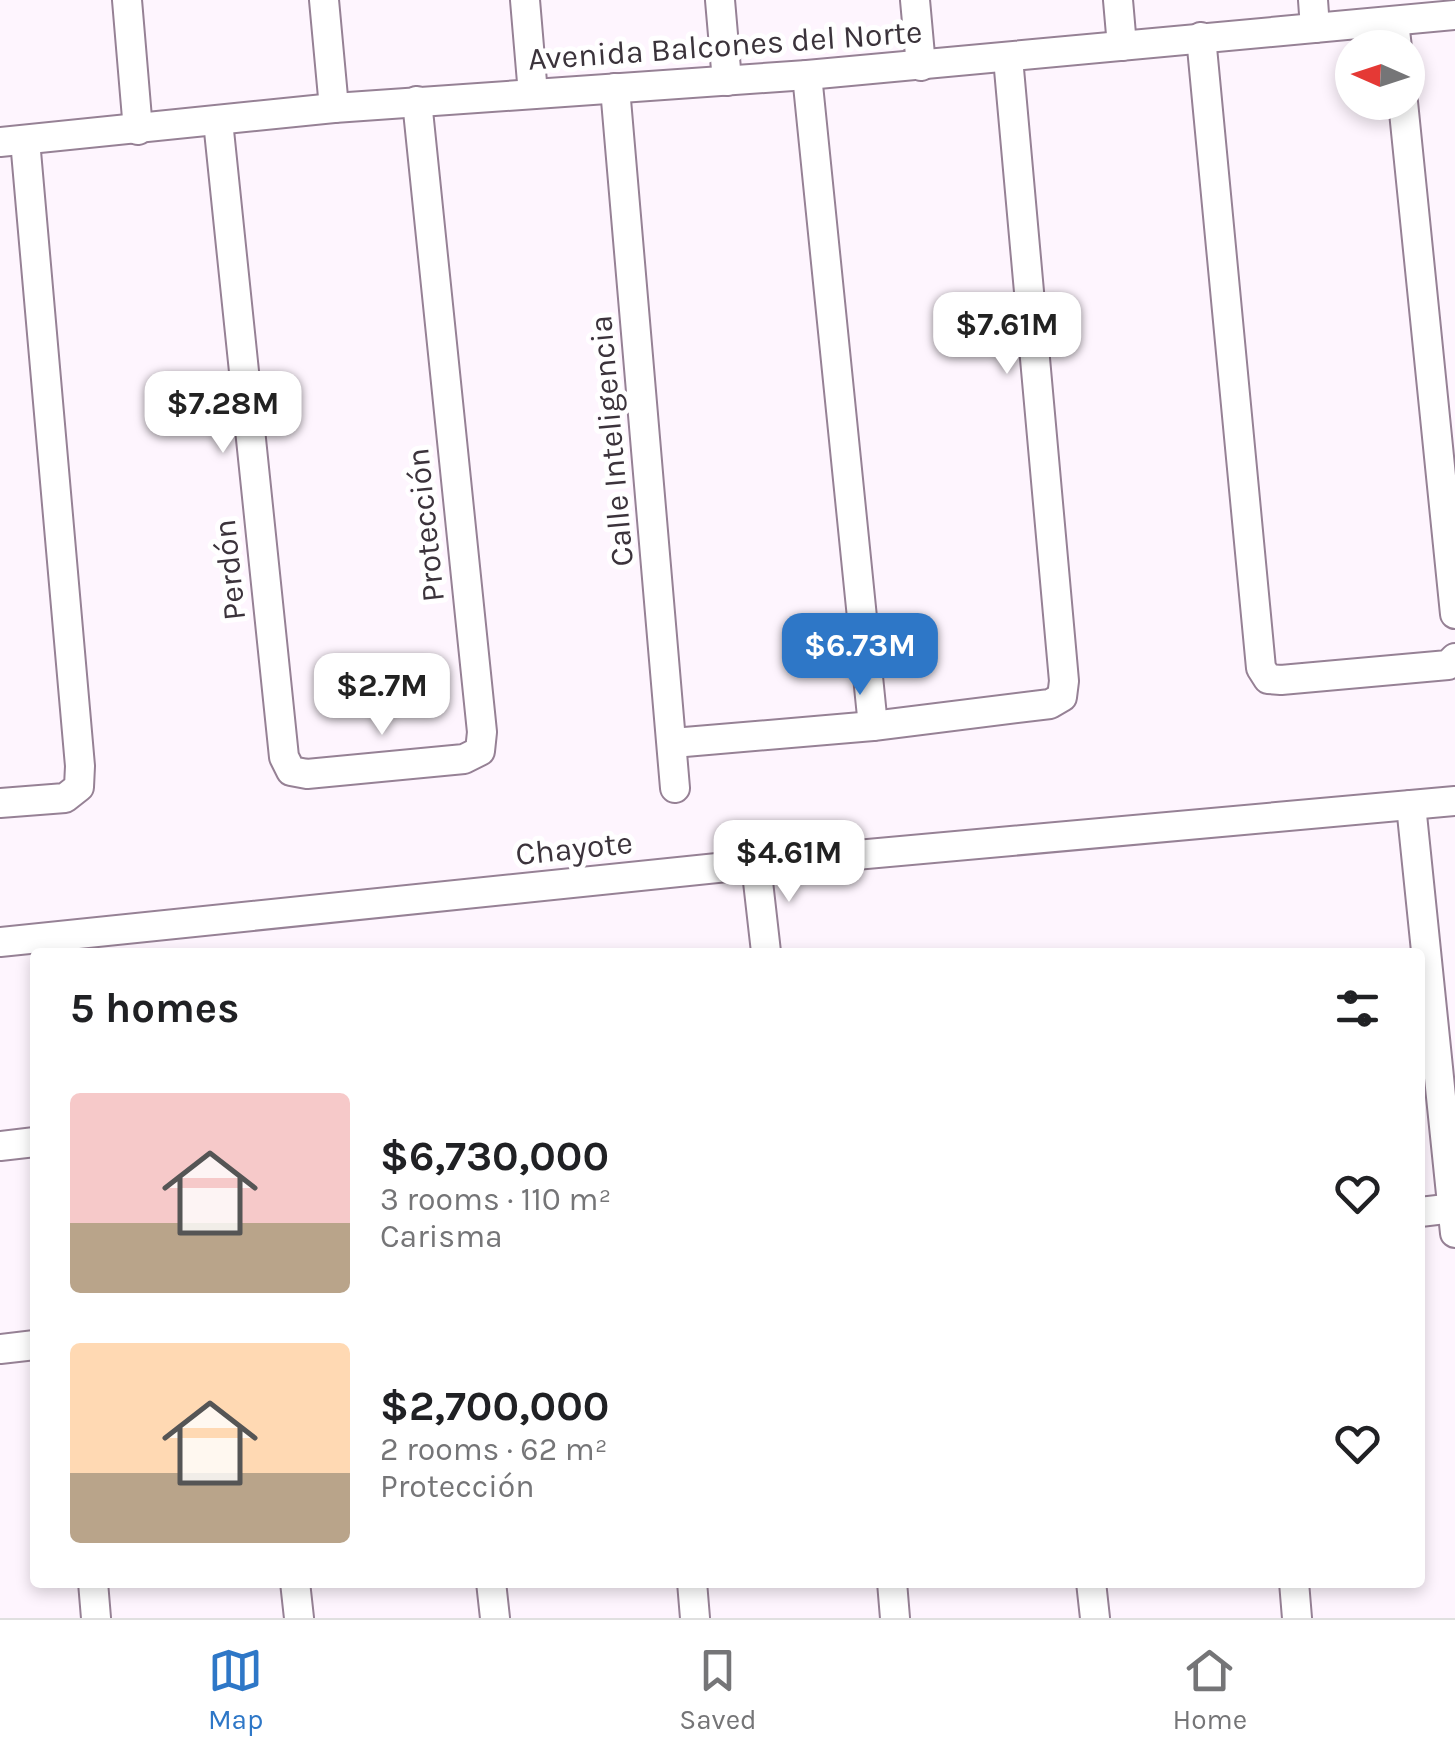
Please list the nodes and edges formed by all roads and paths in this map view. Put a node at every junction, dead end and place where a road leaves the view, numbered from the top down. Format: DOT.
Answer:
graph roads {
  1 [pos="127,0"];
  2 [pos="324,0"];
  3 [pos="524,0"];
  4 [pos="720,0"];
  5 [pos="915,0"];
  6 [pos="1118,0"];
  7 [pos="1314,14"];
  8 [pos="1455,15"];
  9 [pos="1380,30"];
  10 [pos="1408,30"];
  11 [pos="1201,37"];
  12 [pos="1122,46"];
  13 [pos="1008,58"];
  14 [pos="921,66"];
  15 [pos="807,75"];
  16 [pos="727,80"];
  17 [pos="614,88"];
  18 [pos="533,94"];
  19 [pos="416,101"];
  20 [pos="334,108"];
  21 [pos="1404,120"];
  22 [pos="218,122"];
  23 [pos="138,130"];
  24 [pos="12,141"];
  25 [pos="1455,614"];
  26 [pos="1455,658"];
  27 [pos="874,726"];
  28 [pos="672,743"];
  29 [pos="291,771"];
  30 [pos="676,788"];
  31 [pos="1455,800"];
  32 [pos="0,803"];
  33 [pos="1411,805"];
  34 [pos="756,864"];
  35 [pos="0,942"];
  36 [pos="36,946"];
  37 [pos="766,948"];
  38 [pos="1421,948"];
  39 [pos="1425,1002"];
  40 [pos="30,1143"];
  41 [pos="0,1146"];
  42 [pos="1425,1213"];
  43 [pos="1454,1217"];
  44 [pos="30,1347"];
  45 [pos="0,1350"];
  46 [pos="94,1588"];
  47 [pos="296,1588"];
  48 [pos="492,1588"];
  49 [pos="692,1588"];
  50 [pos="892,1588"];
  51 [pos="1092,1588"];
  52 [pos="1294,1588"];
  53 [pos="96,1618"];
  54 [pos="298,1618"];
  55 [pos="495,1618"];
  56 [pos="695,1618"];
  57 [pos="895,1618"];
  58 [pos="1095,1618"];
  59 [pos="1297,1618"];
  1 -- 23 [label="street"];
  2 -- 20 [label="street"];
  3 -- 18 [label="street"];
  4 -- 16 [label="street"];
  5 -- 14 [label="street"];
  6 -- 12 [label="street"];
  7 -- 9 [label="street, Avenida Balcones del Norte"];
  7 -- 11 [label="street, Avenida Balcones del Norte"];
  8 -- 10 [label="street, Avenida Balcones del Norte"];
  11 -- 12 [label="street, Avenida Balcones del Norte"];
  11 -- 26 [label="street"];
  12 -- 13 [label="street, Avenida Balcones del Norte"];
  13 -- 14 [label="street, Avenida Balcones del Norte"];
  13 -- 27 [label="street"];
  14 -- 15 [label="street, Avenida Balcones del Norte"];
  15 -- 16 [label="street, Avenida Balcones del Norte"];
  15 -- 27 [label="street"];
  16 -- 17 [label="street, Avenida Balcones del Norte"];
  17 -- 18 [label="street, Avenida Balcones del Norte"];
  17 -- 28 [label="street, Calle Inteligencia"];
  18 -- 19 [label="street, Avenida Balcones del Norte"];
  19 -- 20 [label="street, Avenida Balcones del Norte"];
  19 -- 29 [label="street, Protección"];
  20 -- 22 [label="street, Avenida Balcones del Norte"];
  21 -- 25 [label="street"];
  22 -- 23 [label="street, Avenida Balcones del Norte"];
  22 -- 29 [label="street, Perdón"];
  23 -- 24 [label="street, Avenida Balcones del Norte"];
  24 -- 32 [label="street"];
  27 -- 28 [label="street"];
  28 -- 30 [label="street, Calle Inteligencia"];
  31 -- 33 [label="street, Chayote"];
  33 -- 34 [label="street, Chayote"];
  33 -- 38 [label="street"];
  34 -- 36 [label="street, Chayote"];
  34 -- 37 [label="street"];
  35 -- 36 [label="street, Chayote"];
  39 -- 43 [label="street"];
  40 -- 41 [label="street"];
  42 -- 43 [label="street"];
  44 -- 45 [label="street"];
  46 -- 53 [label="street"];
  47 -- 54 [label="street"];
  48 -- 55 [label="street"];
  49 -- 56 [label="street"];
  50 -- 57 [label="street"];
  51 -- 58 [label="street"];
  52 -- 59 [label="street"];
}
